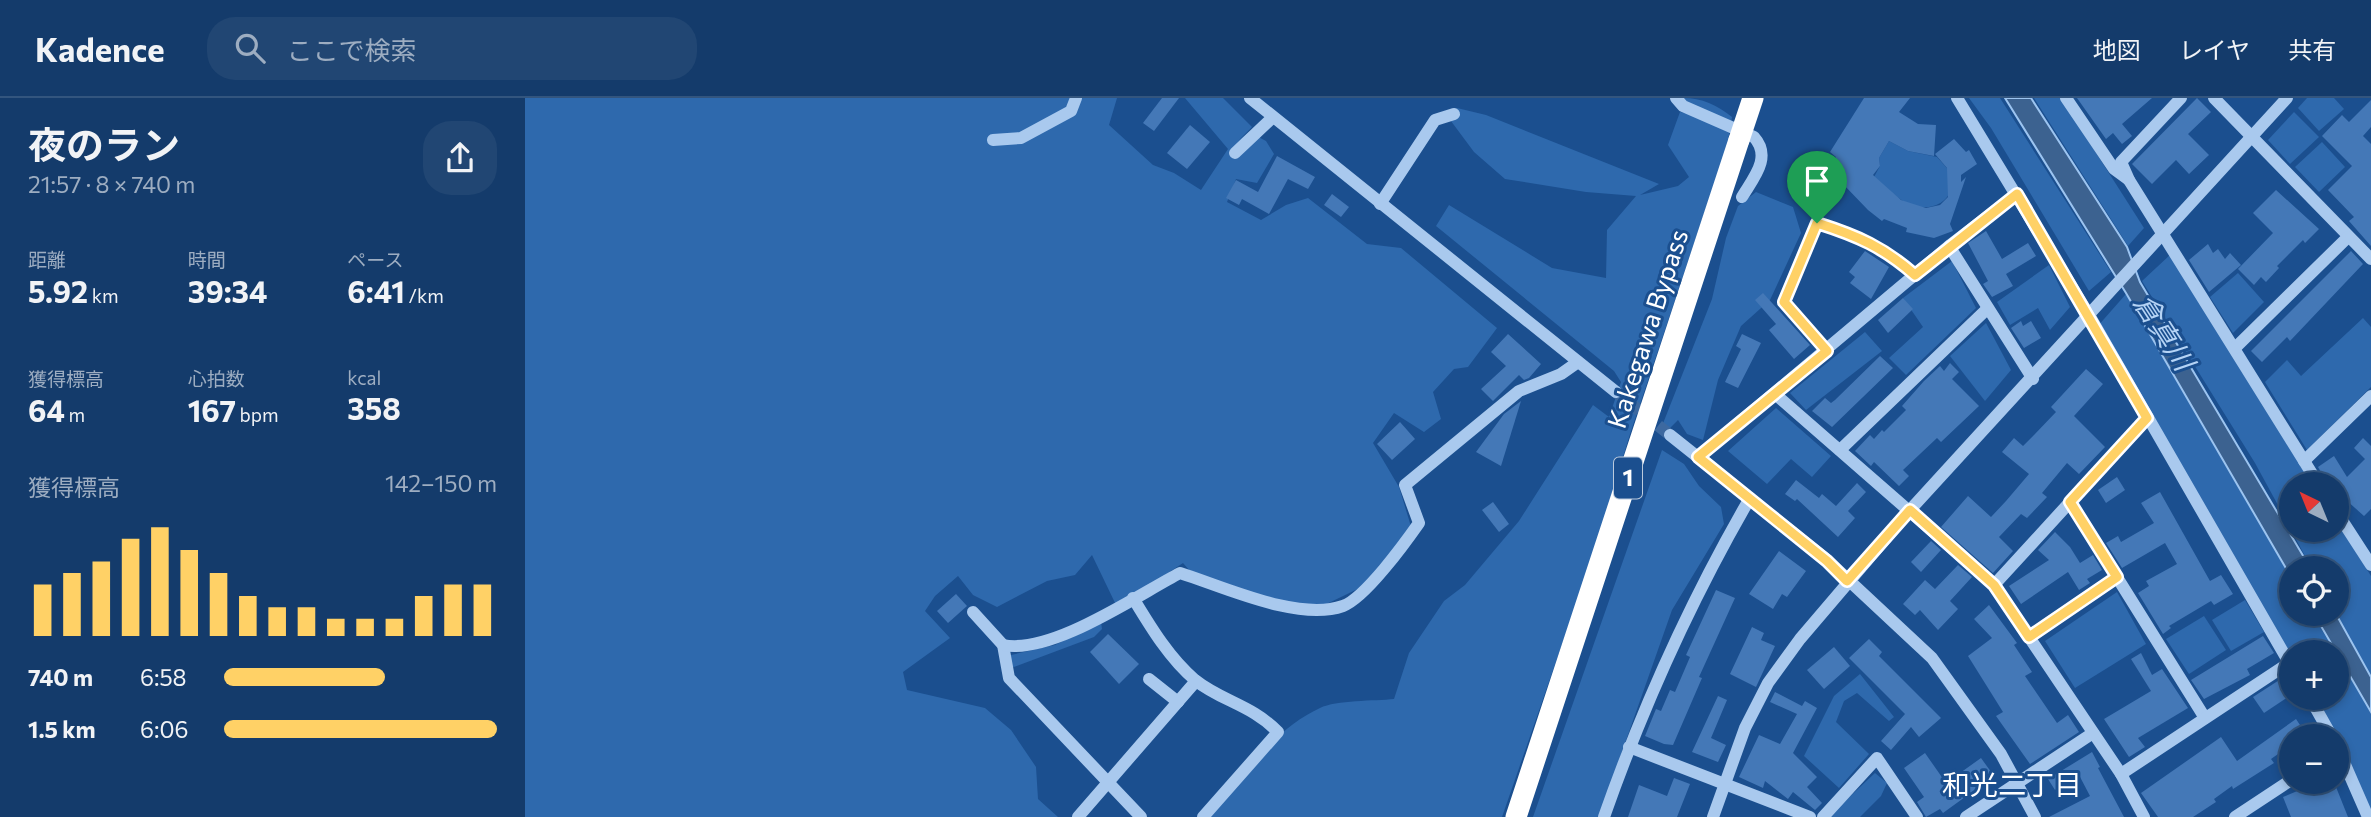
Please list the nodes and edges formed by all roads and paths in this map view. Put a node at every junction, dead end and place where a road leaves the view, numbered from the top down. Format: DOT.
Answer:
graph roads {
  1 [pos="1076,98"];
  2 [pos="1250,98"];
  3 [pos="1676,98"];
  4 [pos="1753,98"];
  5 [pos="1957,98"];
  6 [pos="2066,98"];
  7 [pos="2181,98"];
  8 [pos="2214,98"];
  9 [pos="2287,98"];
  10 [pos="1454,114"];
  11 [pos="1272,118"];
  12 [pos="2252,136"];
  13 [pos="993,140"];
  14 [pos="1235,153"];
  15 [pos="2129,180"];
  16 [pos="2017,194"];
  17 [pos="1742,197"];
  18 [pos="1380,204"];
  19 [pos="2164,233"];
  20 [pos="2348,237"];
  21 [pos="1949,246"];
  22 [pos="2371,260"];
  23 [pos="1915,275"];
  24 [pos="1987,309"];
  25 [pos="2089,315"];
  26 [pos="2235,348"];
  27 [pos="1827,351"];
  28 [pos="1578,362"];
  29 [pos="2033,379"];
  30 [pos="1616,393"];
  31 [pos="1775,394"];
  32 [pos="2371,396"];
  33 [pos="2147,418"];
  34 [pos="1670,435"];
  35 [pos="1840,450"];
  36 [pos="1698,457"];
  37 [pos="2304,461"];
  38 [pos="2311,472"];
  39 [pos="1750,498"];
  40 [pos="2070,502"];
  41 [pos="1910,510"];
  42 [pos="2349,531"];
  43 [pos="2371,565"];
  44 [pos="2117,577"];
  45 [pos="1847,581"];
  46 [pos="1994,585"];
  47 [pos="1133,598"];
  48 [pos="973,612"];
  49 [pos="2029,637"];
  50 [pos="1003,645"];
  51 [pos="2279,645"];
  52 [pos="2279,671"];
  53 [pos="1149,679"];
  54 [pos="1196,681"];
  55 [pos="1178,702"];
  56 [pos="2205,718"];
  57 [pos="2093,733"];
  58 [pos="1629,747"];
  59 [pos="2121,774"];
  60 [pos="2349,774"];
  61 [pos="2017,783"];
  62 [pos="1107,784"];
  63 [pos="1726,784"];
  64 [pos="2279,790"];
  65 [pos="2254,811"];
  66 [pos="1078,817"];
  67 [pos="1141,817"];
  68 [pos="1203,817"];
  69 [pos="1516,817"];
  70 [pos="1604,817"];
  71 [pos="1713,817"];
  72 [pos="1810,817"];
  73 [pos="1823,817"];
  74 [pos="1917,817"];
  75 [pos="1966,817"];
  76 [pos="2035,817"];
  77 [pos="2144,817"];
  78 [pos="2235,817"];
  79 [pos="2368,817"];
  1 -- 13 [label="street"];
  2 -- 11 [label="street"];
  3 -- 17 [label="street"];
  4 -- 69 [label="highway, Kakegawa Bypass / 1, bridge"];
  5 -- 16 [label="street"];
  6 -- 15 [label="street"];
  7 -- 15 [label="street"];
  8 -- 12 [label="street"];
  9 -- 12 [label="street"];
  10 -- 18 [label="street"];
  11 -- 14 [label="street"];
  11 -- 18 [label="street"];
  12 -- 19 [label="street"];
  12 -- 20 [label="street"];
  15 -- 19 [label="street"];
  16 -- 21 [label="street"];
  16 -- 25 [label="street"];
  18 -- 28 [label="street"];
  19 -- 25 [label="street"];
  19 -- 26 [label="street"];
  20 -- 22 [label="street"];
  20 -- 26 [label="street"];
  21 -- 23 [label="street"];
  21 -- 24 [label="street"];
  23 -- 27 [label="street"];
  23 -- 27 [label="street"];
  24 -- 29 [label="street"];
  24 -- 35 [label="street"];
  25 -- 29 [label="street"];
  25 -- 33 [label="street"];
  26 -- 37 [label="street"];
  27 -- 31 [label="street"];
  28 -- 30 [label="street"];
  28 -- 47 [label="street"];
  29 -- 41 [label="street"];
  31 -- 35 [label="street"];
  31 -- 36 [label="street"];
  32 -- 37 [label="street"];
  33 -- 40 [label="street"];
  33 -- 51 [label="street"];
  34 -- 36 [label="street"];
  35 -- 41 [label="street"];
  36 -- 39 [label="street"];
  37 -- 38 [label="street"];
  39 -- 45 [label="street"];
  39 -- 58 [label="street"];
  40 -- 44 [label="street"];
  40 -- 46 [label="street"];
  41 -- 45 [label="street"];
  41 -- 46 [label="street"];
  42 -- 43 [label="street"];
  44 -- 49 [label="street"];
  44 -- 56 [label="street"];
  45 -- 61 [label="street"];
  45 -- 63 [label="street"];
  46 -- 49 [label="street"];
  47 -- 50 [label="street"];
  47 -- 54 [label="street"];
  48 -- 50 [label="street"];
  49 -- 57 [label="street"];
  50 -- 62 [label="street"];
  52 -- 56 [label="street"];
  53 -- 55 [label="street"];
  54 -- 55 [label="street"];
  54 -- 68 [label="street"];
  55 -- 62 [label="street"];
  56 -- 59 [label="street"];
  57 -- 59 [label="street"];
  57 -- 61 [label="street"];
  58 -- 63 [label="street"];
  58 -- 70 [label="street"];
  59 -- 77 [label="street"];
  60 -- 79 [label="street"];
  61 -- 75 [label="street"];
  61 -- 76 [label="street"];
  62 -- 66 [label="street"];
  62 -- 67 [label="street"];
  63 -- 71 [label="street"];
  63 -- 72 [label="street"];
  64 -- 65 [label="street"];
  65 -- 78 [label="street"];
  73 -- 74 [label="street"];
}
